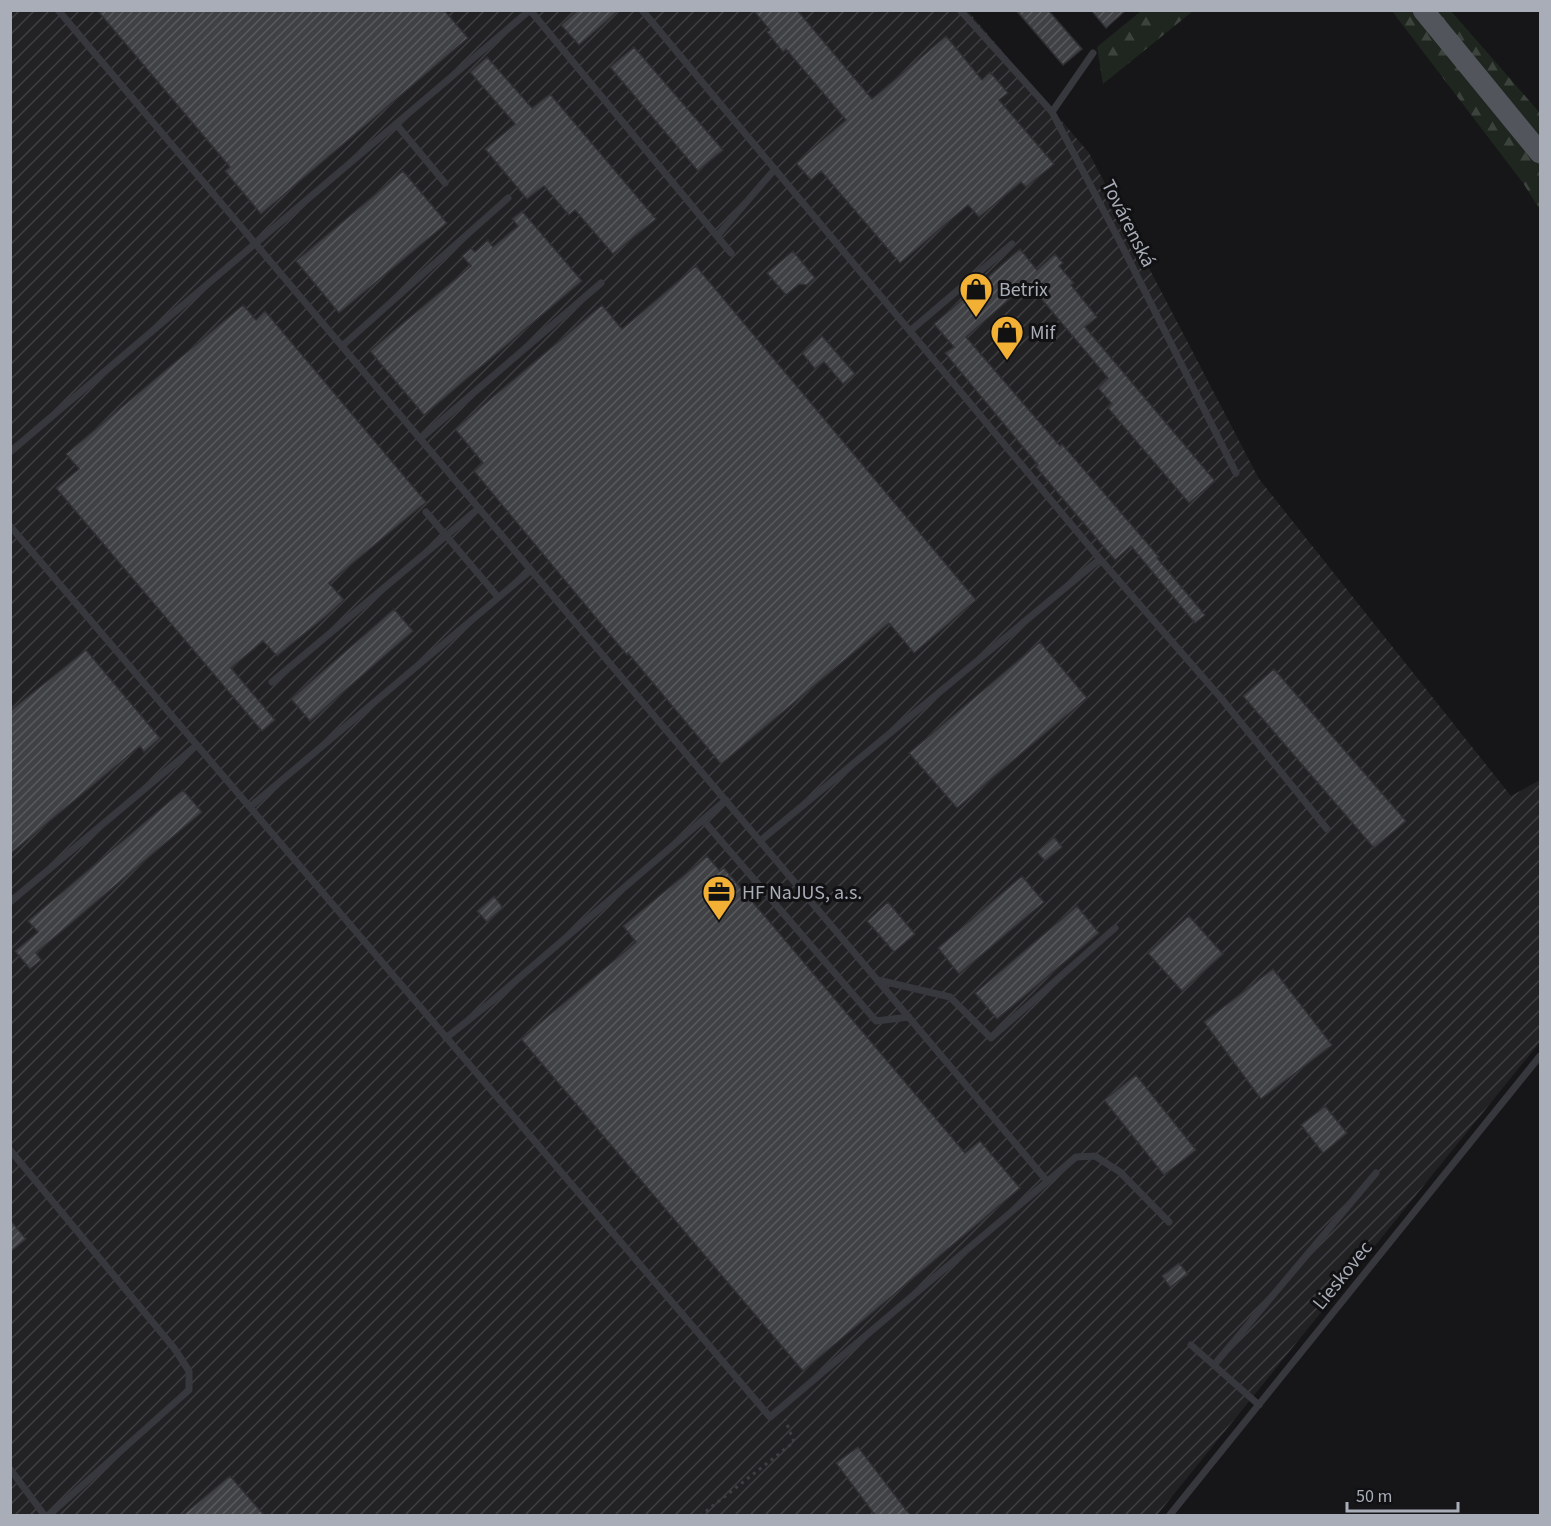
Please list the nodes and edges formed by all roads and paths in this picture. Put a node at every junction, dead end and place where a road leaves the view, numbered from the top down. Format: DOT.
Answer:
graph roads {
  1 [pos="58,10"];
  2 [pos="530,10"];
  3 [pos="642,10"];
  4 [pos="960,10"];
  5 [pos="1423,10"];
  6 [pos="1093,53"];
  7 [pos="1052,112"];
  8 [pos="396,124"];
  9 [pos="1540,153"];
  10 [pos="775,170"];
  11 [pos="445,183"];
  12 [pos="508,198"];
  13 [pos="717,236"];
  14 [pos="256,244"];
  15 [pos="1012,244"];
  16 [pos="731,253"];
  17 [pos="601,283"];
  18 [pos="910,331"];
  19 [pos="342,346"];
  20 [pos="420,439"];
  21 [pos="10,452"];
  22 [pos="1236,473"];
  23 [pos="479,508"];
  24 [pos="426,512"];
  25 [pos="10,526"];
  26 [pos="446,536"];
  27 [pos="1100,559"];
  28 [pos="531,570"];
  29 [pos="498,597"];
  30 [pos="272,682"];
  31 [pos="197,745"];
  32 [pos="726,800"];
  33 [pos="250,807"];
  34 [pos="703,820"];
  35 [pos="1327,829"];
  36 [pos="760,841"];
  37 [pos="10,902"];
  38 [pos="1114,928"];
  39 [pos="878,980"];
  40 [pos="909,1017"];
  41 [pos="446,1038"];
  42 [pos="1540,1056"];
  43 [pos="10,1150"];
  44 [pos="1376,1173"];
  45 [pos="1047,1181"];
  46 [pos="1169,1222"];
  47 [pos="1191,1345"];
  48 [pos="1214,1365"];
  49 [pos="1258,1405"];
  50 [pos="780,1408"];
  51 [pos="10,1469"];
  52 [pos="46,1515"];
  53 [pos="700,1515"];
  54 [pos="1169,1515"];
  1 -- 14 [label="lane"];
  2 -- 8 [label="lane"];
  2 -- 13 [label="lane"];
  3 -- 10 [label="lane"];
  4 -- 7 [label="lane, Továrenská"];
  5 -- 9 [label="main road"];
  6 -- 7 [label="lane"];
  7 -- 22 [label="lane, Továrenská"];
  8 -- 11 [label="lane"];
  8 -- 14 [label="lane"];
  10 -- 13 [label="lane"];
  10 -- 18 [label="lane"];
  12 -- 19 [label="lane"];
  13 -- 16 [label="lane"];
  14 -- 19 [label="lane"];
  14 -- 21 [label="lane"];
  15 -- 18 [label="lane"];
  17 -- 20 [label="lane"];
  18 -- 27 [label="lane"];
  19 -- 20 [label="lane"];
  20 -- 23 [label="lane"];
  23 -- 26 [label="lane"];
  23 -- 28 [label="lane"];
  24 -- 26 [label="lane"];
  25 -- 31 [label="lane"];
  26 -- 29 [label="lane"];
  26 -- 30 [label="lane"];
  27 -- 35 [label="lane"];
  27 -- 36 [label="lane"];
  28 -- 29 [label="lane"];
  28 -- 32 [label="lane"];
  29 -- 33 [label="lane"];
  31 -- 33 [label="lane"];
  31 -- 37 [label="lane"];
  32 -- 34 [label="lane"];
  32 -- 36 [label="lane"];
  33 -- 41 [label="lane"];
  34 -- 40 [label="lane"];
  34 -- 41 [label="lane"];
  36 -- 39 [label="lane"];
  38 -- 39 [label="lane"];
  39 -- 40 [label="lane"];
  40 -- 45 [label="lane"];
  41 -- 50 [label="lane"];
  42 -- 49 [label="lane, Lieskovec"];
  43 -- 52 [label="lane"];
  44 -- 48 [label="lane"];
  45 -- 46 [label="lane"];
  45 -- 50 [label="lane"];
  47 -- 48 [label="lane"];
  48 -- 49 [label="lane"];
  49 -- 54 [label="lane, Lieskovec"];
  50 -- 53 [label="path"];
  51 -- 52 [label="lane"];
}
